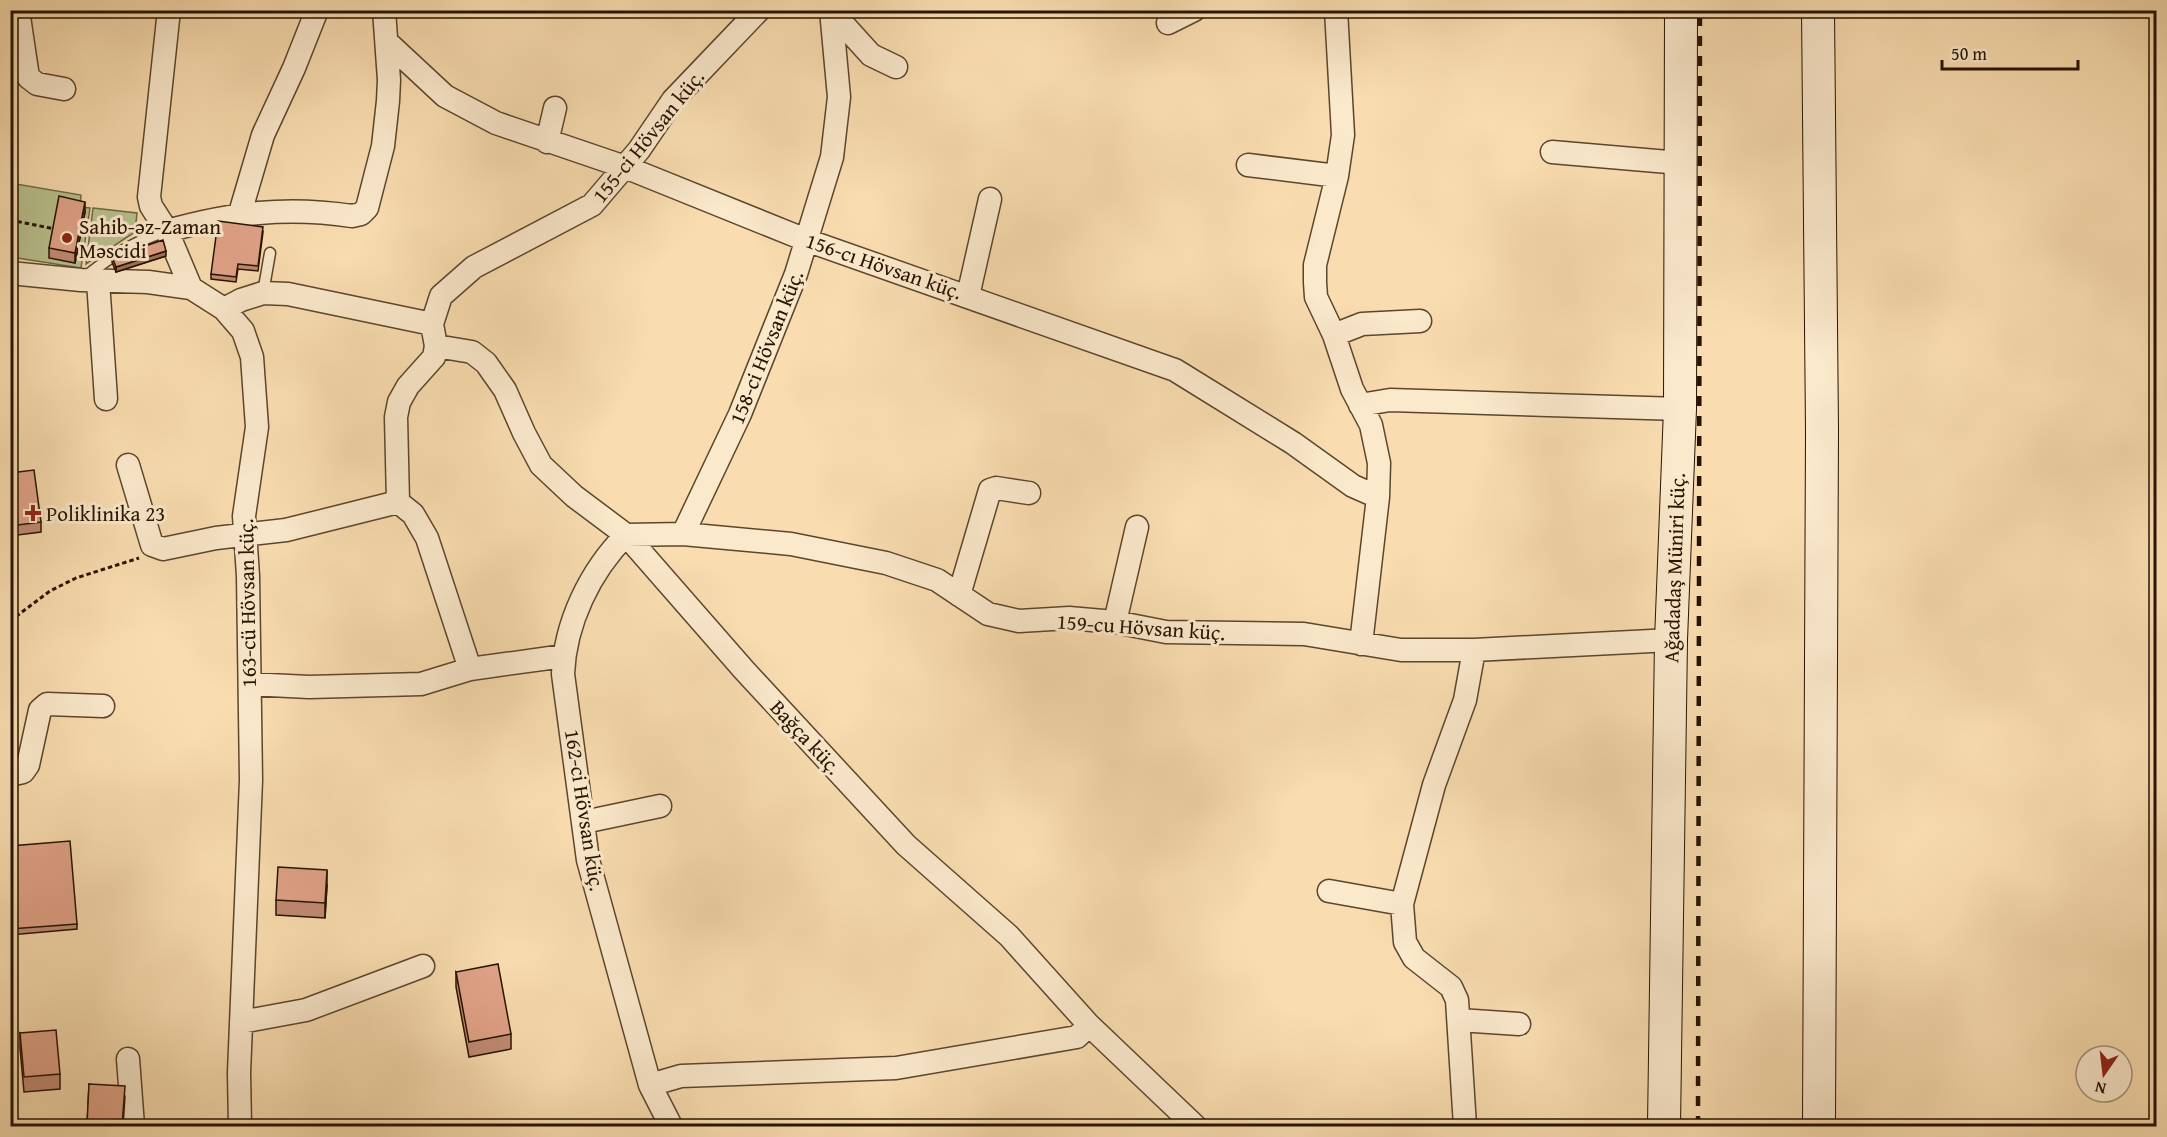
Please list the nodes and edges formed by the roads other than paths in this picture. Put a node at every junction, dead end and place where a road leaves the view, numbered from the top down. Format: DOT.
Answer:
graph roads {
  1 [pos="18,10"];
  2 [pos="169,10"];
  3 [pos="317,10"];
  4 [pos="384,10"];
  5 [pos="759,10"];
  6 [pos="1194,10"];
  7 [pos="1336,10"];
  8 [pos="1681,10"];
  9 [pos="1818,10"];
  10 [pos="832,11"];
  11 [pos="1168,23"];
  12 [pos="388,43"];
  13 [pos="896,67"];
  14 [pos="64,89"];
  15 [pos="555,108"];
  16 [pos="547,142"];
  17 [pos="1552,152"];
  18 [pos="1680,163"];
  19 [pos="1248,165"];
  20 [pos="625,166"];
  21 [pos="1337,176"];
  22 [pos="990,199"];
  23 [pos="240,213"];
  24 [pos="167,231"];
  25 [pos="806,240"];
  26 [pos="270,253"];
  27 [pos="10,273"];
  28 [pos="90,281"];
  29 [pos="191,288"];
  30 [pos="263,293"];
  31 [pos="968,296"];
  32 [pos="224,309"];
  33 [pos="1420,321"];
  34 [pos="432,324"];
  35 [pos="1334,335"];
  36 [pos="436,346"];
  37 [pos="106,399"];
  38 [pos="1360,405"];
  39 [pos="1680,409"];
  40 [pos="128,465"];
  41 [pos="1029,493"];
  42 [pos="1378,497"];
  43 [pos="398,501"];
  44 [pos="1137,528"];
  45 [pos="683,534"];
  46 [pos="626,535"];
  47 [pos="245,536"];
  48 [pos="959,595"];
  49 [pos="1114,622"];
  50 [pos="1671,640"];
  51 [pos="1361,644"];
  52 [pos="1474,650"];
  53 [pos="564,656"];
  54 [pos="470,669"];
  55 [pos="249,684"];
  56 [pos="103,706"];
  57 [pos="10,775"];
  58 [pos="660,806"];
  59 [pos="584,822"];
  60 [pos="1329,891"];
  61 [pos="1402,904"];
  62 [pos="423,966"];
  63 [pos="1459,1020"];
  64 [pos="241,1022"];
  65 [pos="1089,1024"];
  66 [pos="1519,1024"];
  67 [pos="128,1059"];
  68 [pos="650,1085"];
  69 [pos="133,1126"];
  70 [pos="240,1126"];
  71 [pos="671,1126"];
  72 [pos="1195,1126"];
  73 [pos="1465,1126"];
  74 [pos="1664,1126"];
  75 [pos="1819,1126"];
  1 -- 14 [label="street"];
  2 -- 24 [label="street"];
  3 -- 23 [label="street"];
  4 -- 12 [label="street"];
  5 -- 20 [label="street, 155-ci Hövsan küç."];
  6 -- 11 [label="street"];
  7 -- 21 [label="street"];
  8 -- 18 [label="street, Ağadadaş Müniri küç."];
  9 -- 75 [label="street"];
  10 -- 13 [label="street"];
  10 -- 25 [label="street, 158-ci Hövsan küç."];
  12 -- 16 [label="street, 156-cı Hövsan küç."];
  12 -- 23 [label="street"];
  15 -- 16 [label="street"];
  16 -- 20 [label="street, 156-cı Hövsan küç."];
  17 -- 18 [label="street"];
  18 -- 39 [label="street, Ağadadaş Müniri küç."];
  19 -- 21 [label="street"];
  20 -- 25 [label="street, 156-cı Hövsan küç."];
  20 -- 34 [label="street, 155-ci Hövsan küç."];
  21 -- 35 [label="street"];
  22 -- 31 [label="street"];
  23 -- 24 [label="street"];
  24 -- 28 [label="lane"];
  24 -- 29 [label="street"];
  25 -- 31 [label="street, 156-cı Hövsan küç."];
  25 -- 45 [label="street, 158-ci Hövsan küç."];
  26 -- 30 [label="lane"];
  27 -- 28 [label="street, 163-cü Hövsan küç."];
  28 -- 29 [label="street, 163-cü Hövsan küç."];
  28 -- 37 [label="street"];
  29 -- 32 [label="street, 163-cü Hövsan küç."];
  30 -- 32 [label="street"];
  30 -- 34 [label="street"];
  31 -- 42 [label="street, 156-cı Hövsan küç."];
  32 -- 47 [label="street, 163-cü Hövsan küç."];
  33 -- 35 [label="street"];
  34 -- 36 [label="street, 155-ci Hövsan küç."];
  35 -- 38 [label="street"];
  36 -- 43 [label="street"];
  36 -- 46 [label="street, Bağça küç."];
  38 -- 39 [label="street"];
  38 -- 42 [label="street"];
  39 -- 50 [label="street, Ağadadaş Müniri küç."];
  40 -- 47 [label="street"];
  41 -- 48 [label="street"];
  42 -- 51 [label="street"];
  43 -- 47 [label="street"];
  43 -- 54 [label="street"];
  44 -- 49 [label="street"];
  45 -- 46 [label="street, 159-cu Hövsan küç."];
  45 -- 48 [label="street, 159-cu Hövsan küç."];
  46 -- 53 [label="street, 162-ci Hövsan küç."];
  46 -- 65 [label="street, Bağça küç."];
  47 -- 55 [label="street, 163-cü Hövsan küç."];
  48 -- 49 [label="street, 159-cu Hövsan küç."];
  49 -- 51 [label="street, 159-cu Hövsan küç."];
  50 -- 52 [label="street, 159-cu Hövsan küç."];
  50 -- 74 [label="street, Ağadadaş Müniri küç."];
  51 -- 52 [label="street, 159-cu Hövsan küç."];
  52 -- 61 [label="street"];
  53 -- 54 [label="street"];
  53 -- 59 [label="street, 162-ci Hövsan küç."];
  54 -- 55 [label="street"];
  55 -- 64 [label="street, 163-cü Hövsan küç."];
  56 -- 57 [label="street"];
  58 -- 59 [label="street"];
  59 -- 68 [label="street, 162-ci Hövsan küç."];
  60 -- 61 [label="street"];
  61 -- 63 [label="street"];
  62 -- 64 [label="street"];
  63 -- 66 [label="street"];
  63 -- 73 [label="street"];
  64 -- 70 [label="street, 163-cü Hövsan küç."];
  65 -- 68 [label="street"];
  65 -- 72 [label="street, Bağça küç."];
  67 -- 69 [label="street"];
  68 -- 71 [label="street, 162-ci Hövsan küç."];
}
